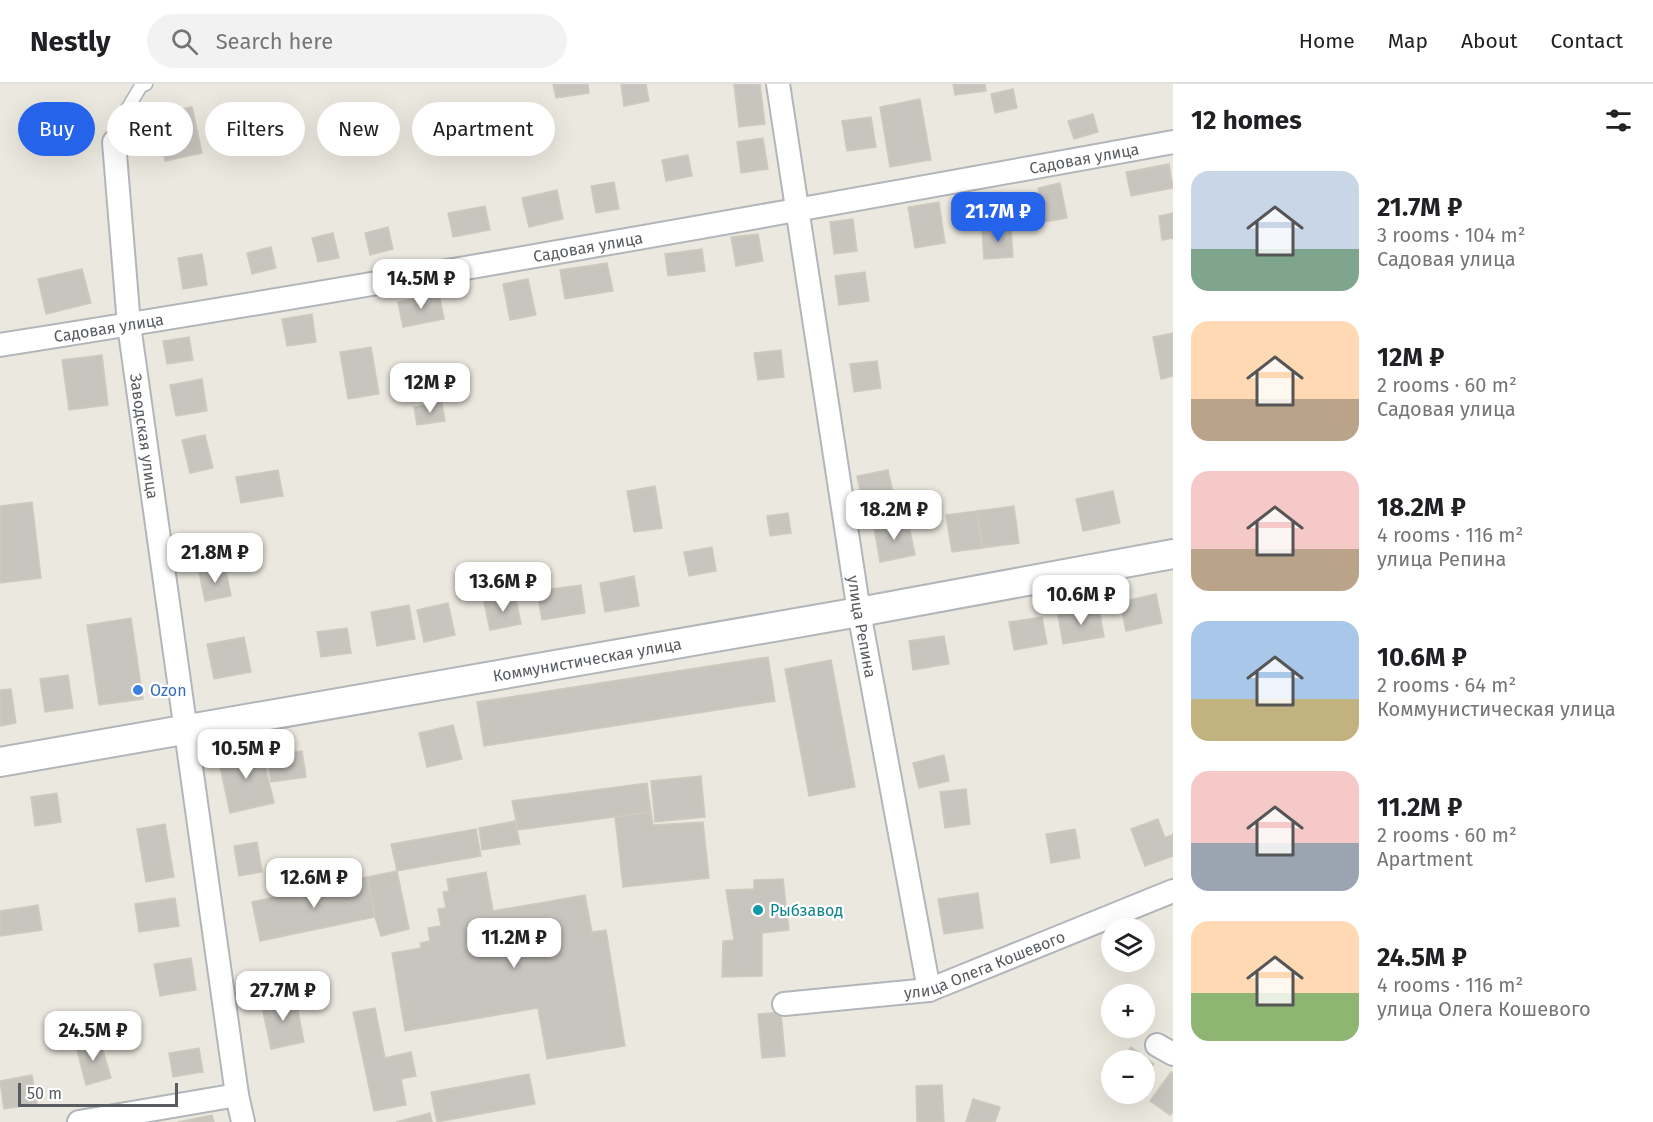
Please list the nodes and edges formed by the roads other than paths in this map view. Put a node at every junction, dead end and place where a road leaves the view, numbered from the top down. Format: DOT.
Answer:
graph roads {
  1 [pos="146,84"];
  2 [pos="778,84"];
  3 [pos="131,102"];
  4 [pos="1173,142"];
  5 [pos="115,156"];
  6 [pos="797,210"];
  7 [pos="129,325"];
  8 [pos="0,345"];
  9 [pos="1173,554"];
  10 [pos="859,612"];
  11 [pos="186,729"];
  12 [pos="0,762"];
  13 [pos="1173,891"];
  14 [pos="928,990"];
  15 [pos="784,1005"];
  16 [pos="237,1095"];
  17 [pos="79,1122"];
  18 [pos="243,1122"];
  1 -- 3 [label="lane"];
  2 -- 6 [label="street, улица Репина"];
  4 -- 6 [label="street, Садовая улица"];
  5 -- 7 [label="street, Заводская улица"];
  6 -- 7 [label="street, Садовая улица"];
  6 -- 10 [label="street, улица Репина"];
  7 -- 8 [label="street, Садовая улица"];
  7 -- 11 [label="street, Заводская улица"];
  9 -- 10 [label="street, Коммунистическая улица"];
  10 -- 11 [label="street, Коммунистическая улица"];
  10 -- 14 [label="street, улица Репина"];
  11 -- 12 [label="street, Коммунистическая улица"];
  11 -- 16 [label="street, Заводская улица"];
  13 -- 14 [label="street, улица Олега Кошевого"];
  14 -- 15 [label="street, улица Олега Кошевого"];
  16 -- 17 [label="street"];
  16 -- 18 [label="street, Заводская улица"];
}
